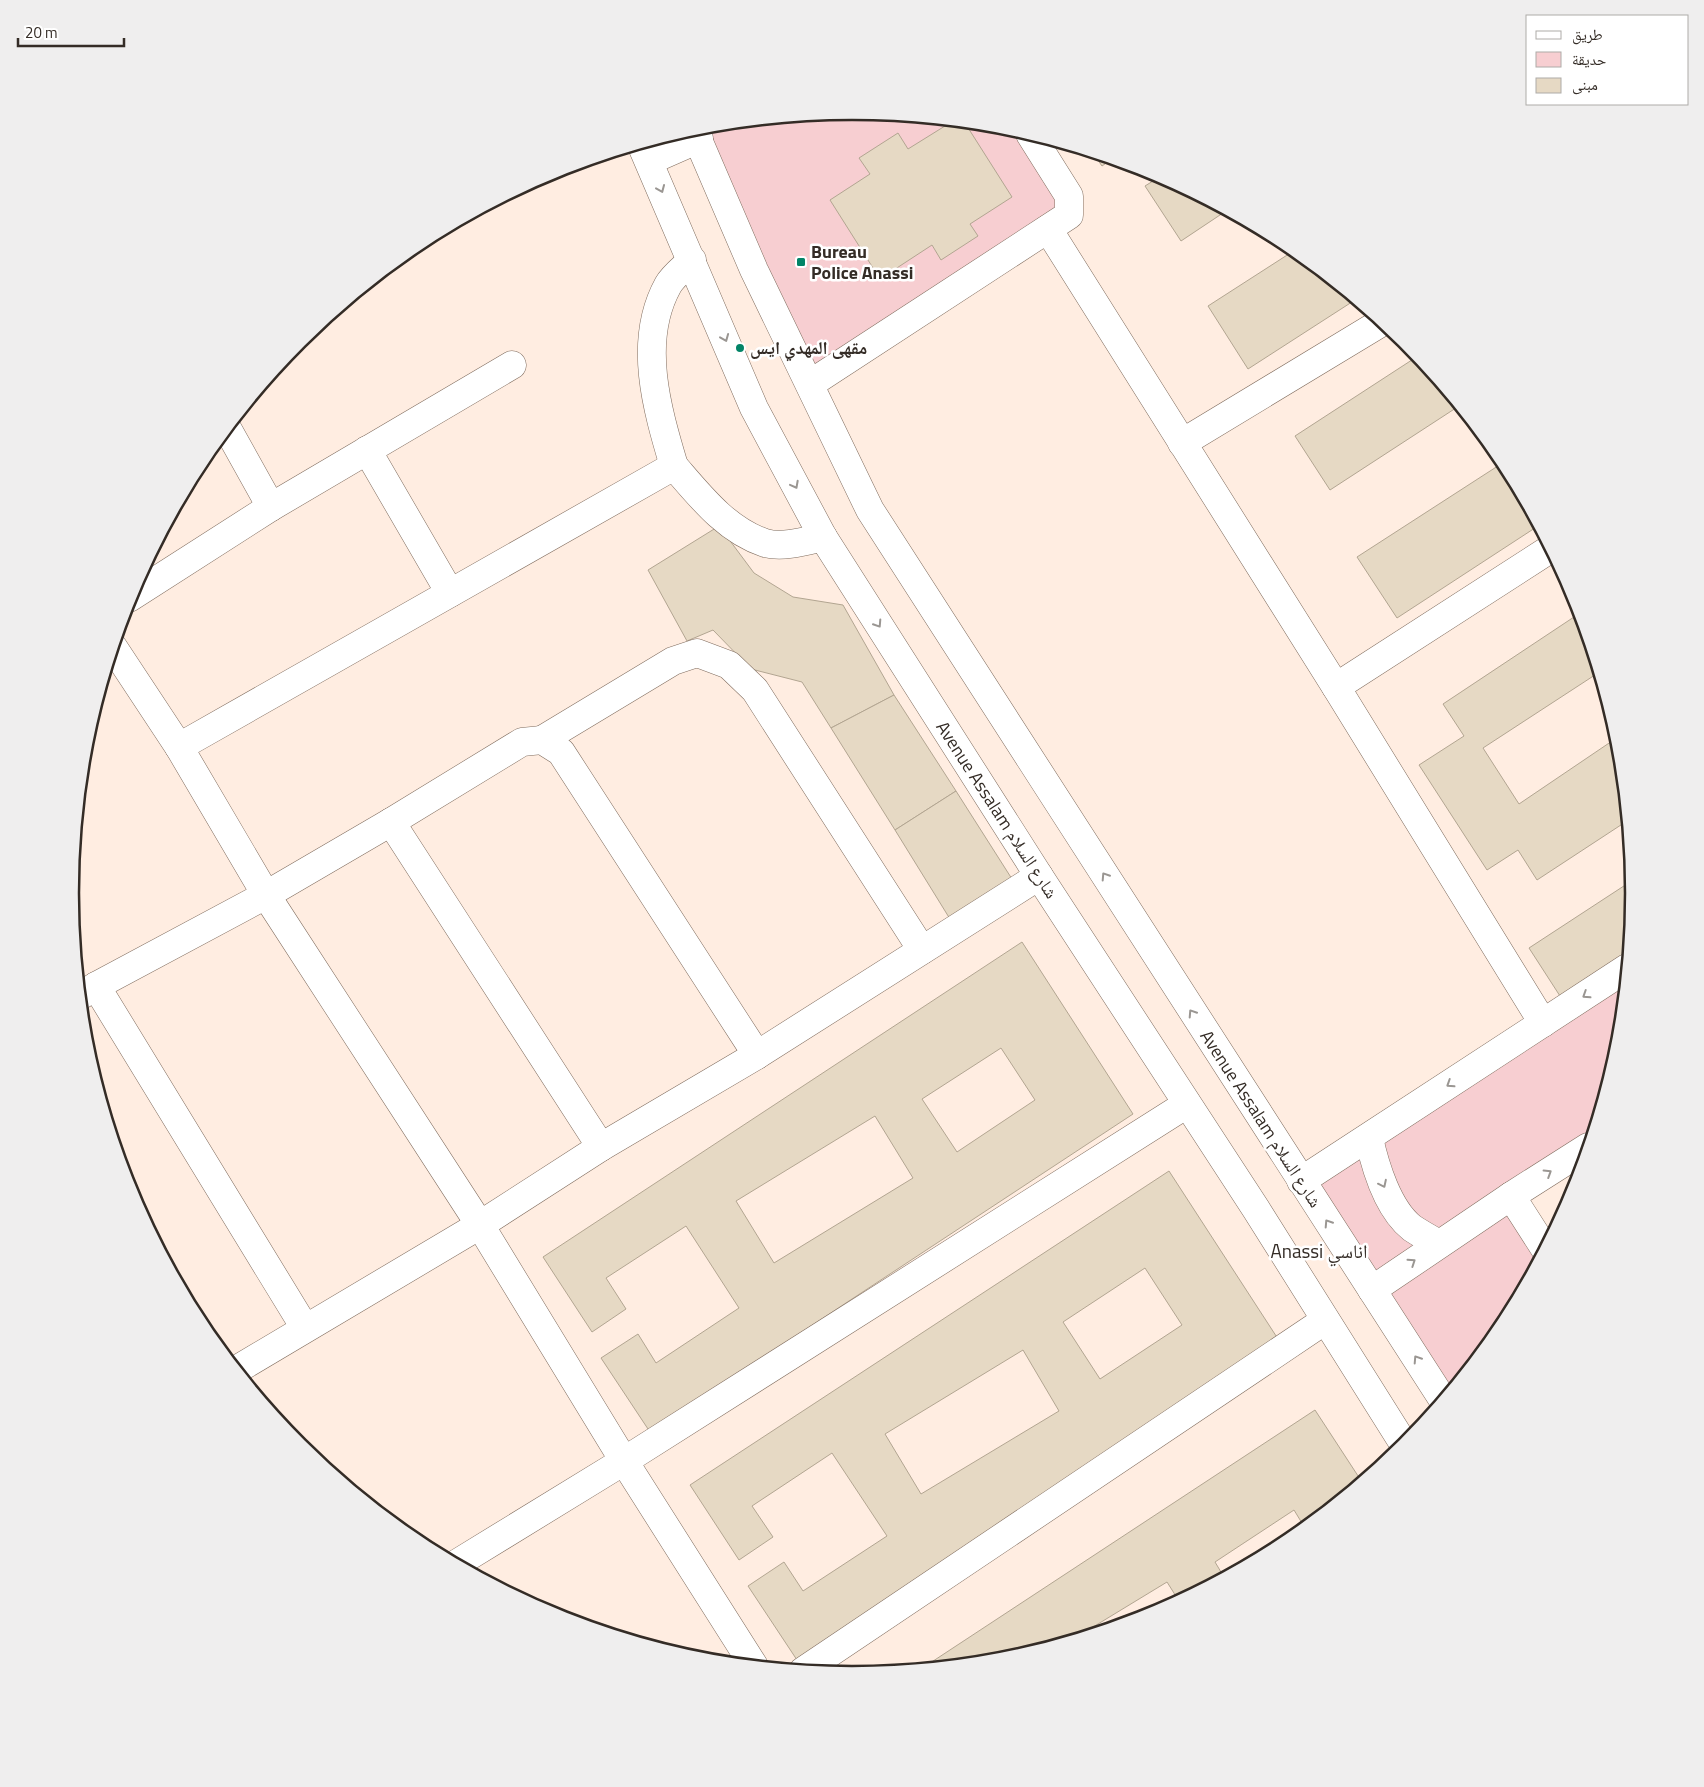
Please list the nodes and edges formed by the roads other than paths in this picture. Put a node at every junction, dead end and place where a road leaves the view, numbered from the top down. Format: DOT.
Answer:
graph roads {
  1 [pos="697,136"];
  2 [pos="679,140"];
  3 [pos="1036,143"];
  4 [pos="645,153"];
  5 [pos="1048,229"];
  6 [pos="692,260"];
  7 [pos="1376,325"];
  8 [pos="512,365"];
  9 [pos="810,384"];
  10 [pos="231,434"];
  11 [pos="1182,443"];
  12 [pos="367,450"];
  13 [pos="674,466"];
  14 [pos="271,507"];
  15 [pos="823,537"];
  16 [pos="1546,552"];
  17 [pos="142,589"];
  18 [pos="450,593"];
  19 [pos="117,654"];
  20 [pos="1336,687"];
  21 [pos="542,740"];
  22 [pos="179,747"];
  23 [pos="391,822"];
  24 [pos="1039,876"];
  25 [pos="266,895"];
  26 [pos="922,950"];
  27 [pos="1621,972"];
  28 [pos="88,991"];
  29 [pos="1543,1024"];
  30 [pos="757,1055"];
  31 [pos="1187,1104"];
  32 [pos="1369,1138"];
  33 [pos="601,1147"];
  34 [pos="1580,1152"];
  35 [pos="1301,1181"];
  36 [pos="1511,1196"];
  37 [pos="480,1225"];
  38 [pos="1541,1243"];
  39 [pos="1439,1244"];
  40 [pos="1372,1290"];
  41 [pos="1324,1321"];
  42 [pos="306,1328"];
  43 [pos="241,1367"];
  44 [pos="1440,1395"];
  45 [pos="1400,1439"];
  46 [pos="624,1461"];
  47 [pos="461,1561"];
  48 [pos="750,1660"];
  49 [pos="811,1665"];
  1 -- 9 [label="street, Avenue Assalam شارع السلام"];
  2 -- 4 [label="street"];
  3 -- 5 [label="street"];
  4 -- 6 [label="street, Avenue Assalam شارع السلام, one-way"];
  5 -- 9 [label="street"];
  5 -- 11 [label="street"];
  6 -- 13 [label="street"];
  6 -- 15 [label="street, Avenue Assalam شارع السلام, one-way"];
  7 -- 11 [label="street"];
  8 -- 12 [label="street"];
  35 -- 9 [label="street, Avenue Assalam شارع السلام, one-way"];
  10 -- 14 [label="street"];
  11 -- 20 [label="street"];
  12 -- 14 [label="street"];
  12 -- 18 [label="street"];
  13 -- 15 [label="street"];
  13 -- 18 [label="street"];
  14 -- 17 [label="street"];
  15 -- 24 [label="street, Avenue Assalam شارع السلام, one-way"];
  16 -- 20 [label="street"];
  18 -- 22 [label="street"];
  19 -- 22 [label="street"];
  20 -- 29 [label="street"];
  21 -- 23 [label="street"];
  21 -- 26 [label="street"];
  21 -- 30 [label="street"];
  22 -- 25 [label="street"];
  23 -- 25 [label="street"];
  23 -- 33 [label="street"];
  24 -- 26 [label="street"];
  24 -- 31 [label="street, Avenue Assalam شارع السلام"];
  25 -- 28 [label="street"];
  25 -- 37 [label="street"];
  26 -- 30 [label="street"];
  27 -- 29 [label="street, one-way"];
  28 -- 42 [label="street"];
  29 -- 32 [label="street, one-way"];
  30 -- 33 [label="street"];
  31 -- 41 [label="street, Avenue Assalam شارع السلام"];
  31 -- 46 [label="street"];
  32 -- 35 [label="street"];
  32 -- 39 [label="street, one-way"];
  33 -- 37 [label="street"];
  36 -- 34 [label="street, one-way"];
  40 -- 35 [label="street, Avenue Assalam شارع السلام, one-way"];
  36 -- 38 [label="street"];
  36 -- 39 [label="street"];
  37 -- 42 [label="street"];
  37 -- 46 [label="street"];
  40 -- 39 [label="street, one-way"];
  44 -- 40 [label="street, Avenue Assalam شارع السلام, one-way"];
  41 -- 45 [label="street, Avenue Assalam شارع السلام"];
  41 -- 49 [label="street"];
  42 -- 43 [label="street"];
  46 -- 47 [label="street"];
  46 -- 48 [label="street"];
}
